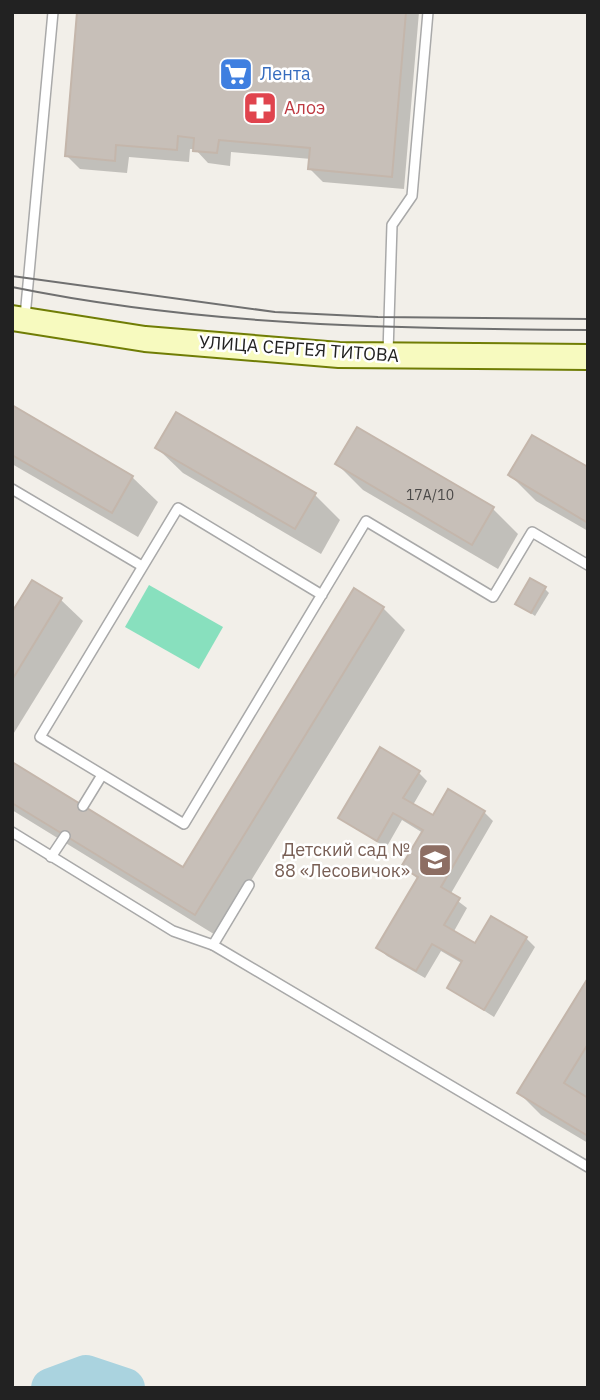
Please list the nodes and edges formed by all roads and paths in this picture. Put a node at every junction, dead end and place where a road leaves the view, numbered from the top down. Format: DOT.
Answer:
graph roads {
  1 [pos="53,12"];
  2 [pos="428,12"];
  3 [pos="18,320"];
  4 [pos="388,356"];
  5 [pos="588,357"];
  6 [pos="12,489"];
  7 [pos="588,565"];
  8 [pos="142,566"];
  9 [pos="322,595"];
  10 [pos="102,775"];
  11 [pos="83,806"];
  12 [pos="12,832"];
  13 [pos="65,835"];
  14 [pos="51,857"];
  15 [pos="249,886"];
  16 [pos="213,945"];
  17 [pos="588,1167"];
  1 -- 3 [label="lane"];
  2 -- 4 [label="lane"];
  3 -- 4 [label="main road, УЛИЦА СЕРГЕЯ ТИТОВА"];
  4 -- 5 [label="main road, УЛИЦА СЕРГЕЯ ТИТОВА"];
  6 -- 8 [label="lane"];
  7 -- 9 [label="lane"];
  8 -- 9 [label="lane"];
  8 -- 10 [label="lane"];
  9 -- 10 [label="lane"];
  10 -- 11 [label="lane"];
  12 -- 14 [label="lane"];
  13 -- 14 [label="lane"];
  14 -- 16 [label="lane"];
  15 -- 16 [label="lane"];
  16 -- 17 [label="lane"];
}
